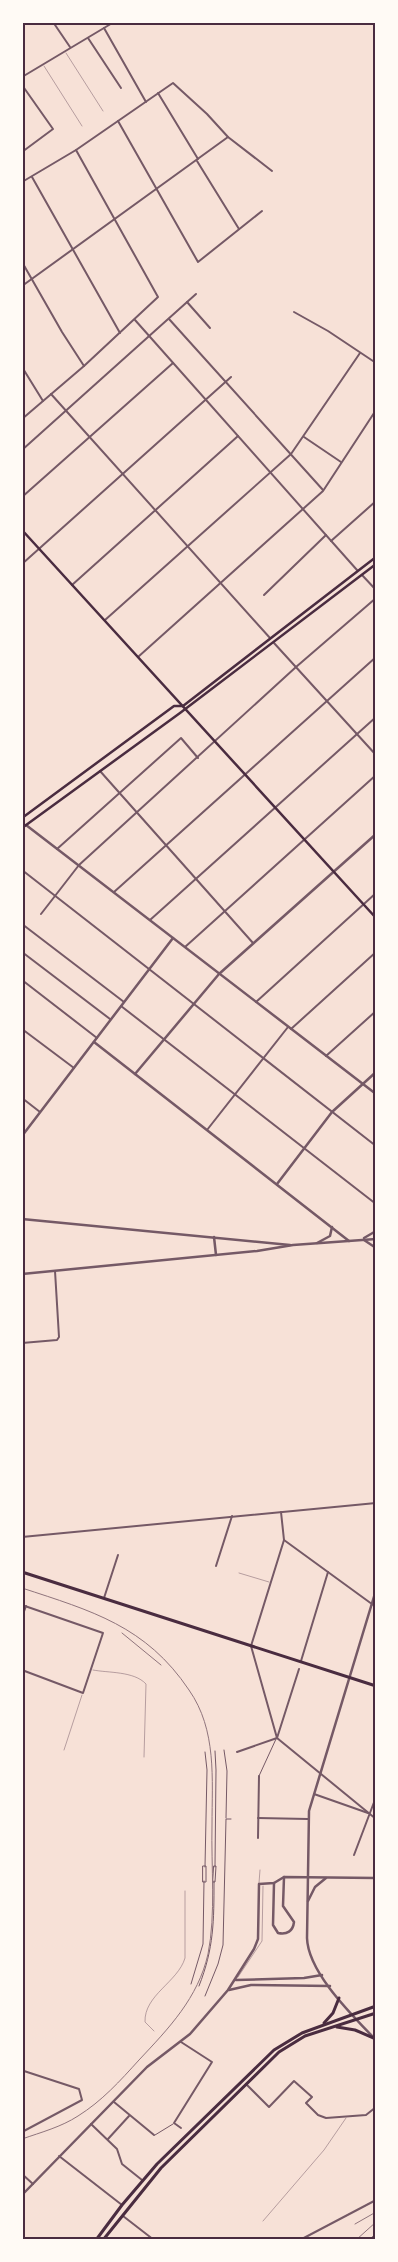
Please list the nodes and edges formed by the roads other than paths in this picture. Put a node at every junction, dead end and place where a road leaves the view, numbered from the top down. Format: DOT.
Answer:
graph roads {
  1 [pos="53,22"];
  2 [pos="114,22"];
  3 [pos="104,28"];
  4 [pos="88,38"];
  5 [pos="70,48"];
  6 [pos="65,51"];
  7 [pos="43,64"];
  8 [pos="22,76"];
  9 [pos="23,86"];
  10 [pos="121,88"];
  11 [pos="158,93"];
  12 [pos="146,102"];
  13 [pos="103,111"];
  14 [pos="118,121"];
  15 [pos="82,126"];
  16 [pos="228,138"];
  17 [pos="76,150"];
  18 [pos="22,152"];
  19 [pos="198,161"];
  20 [pos="272,171"];
  21 [pos="32,177"];
  22 [pos="22,182"];
  23 [pos="157,190"];
  24 [pos="262,211"];
  25 [pos="115,220"];
  26 [pos="240,229"];
  27 [pos="74,249"];
  28 [pos="22,262"];
  29 [pos="32,278"];
  30 [pos="22,286"];
  31 [pos="196,294"];
  32 [pos="187,302"];
  33 [pos="294,312"];
  34 [pos="169,318"];
  35 [pos="135,320"];
  36 [pos="210,328"];
  37 [pos="120,333"];
  38 [pos="149,336"];
  39 [pos="360,352"];
  40 [pos="173,363"];
  41 [pos="376,363"];
  42 [pos="84,366"];
  43 [pos="22,367"];
  44 [pos="231,377"];
  45 [pos="226,382"];
  46 [pos="51,394"];
  47 [pos="206,400"];
  48 [pos="43,401"];
  49 [pos="376,410"];
  50 [pos="66,411"];
  51 [pos="22,419"];
  52 [pos="238,436"];
  53 [pos="90,437"];
  54 [pos="304,437"];
  55 [pos="22,450"];
  56 [pos="291,454"];
  57 [pos="341,462"];
  58 [pos="271,472"];
  59 [pos="123,474"];
  60 [pos="323,490"];
  61 [pos="22,497"];
  62 [pos="376,501"];
  63 [pos="303,509"];
  64 [pos="155,510"];
  65 [pos="22,530"];
  66 [pos="326,535"];
  67 [pos="331,541"];
  68 [pos="188,547"];
  69 [pos="39,549"];
  70 [pos="376,557"];
  71 [pos="22,564"];
  72 [pos="376,564"];
  73 [pos="357,570"];
  74 [pos="362,575"];
  75 [pos="221,583"];
  76 [pos="72,585"];
  77 [pos="376,590"];
  78 [pos="264,595"];
  79 [pos="376,598"];
  80 [pos="105,620"];
  81 [pos="270,638"];
  82 [pos="274,643"];
  83 [pos="138,657"];
  84 [pos="376,657"];
  85 [pos="296,667"];
  86 [pos="327,701"];
  87 [pos="185,707"];
  88 [pos="376,716"];
  89 [pos="356,734"];
  90 [pos="216,742"];
  91 [pos="376,755"];
  92 [pos="198,758"];
  93 [pos="100,771"];
  94 [pos="245,774"];
  95 [pos="376,775"];
  96 [pos="120,793"];
  97 [pos="275,807"];
  98 [pos="137,813"];
  99 [pos="22,818"];
  100 [pos="26,825"];
  101 [pos="22,828"];
  102 [pos="376,834"];
  103 [pos="304,839"];
  104 [pos="167,846"];
  105 [pos="57,848"];
  106 [pos="79,865"];
  107 [pos="22,870"];
  108 [pos="334,872"];
  109 [pos="196,879"];
  110 [pos="114,892"];
  111 [pos="376,893"];
  112 [pos="55,896"];
  113 [pos="363,904"];
  114 [pos="225,910"];
  115 [pos="41,914"];
  116 [pos="376,918"];
  117 [pos="150,920"];
  118 [pos="22,924"];
  119 [pos="173,938"];
  120 [pos="253,943"];
  121 [pos="185,947"];
  122 [pos="22,952"];
  123 [pos="376,952"];
  124 [pos="150,968"];
  125 [pos="219,974"];
  126 [pos="22,980"];
  127 [pos="124,1002"];
  128 [pos="193,1002"];
  129 [pos="256,1002"];
  130 [pos="121,1006"];
  131 [pos="376,1011"];
  132 [pos="110,1020"];
  133 [pos="290,1028"];
  134 [pos="22,1029"];
  135 [pos="97,1038"];
  136 [pos="163,1039"];
  137 [pos="94,1042"];
  138 [pos="326,1056"];
  139 [pos="263,1058"];
  140 [pos="74,1068"];
  141 [pos="376,1072"];
  142 [pos="135,1074"];
  143 [pos="362,1084"];
  144 [pos="235,1094"];
  145 [pos="376,1094"];
  146 [pos="22,1098"];
  147 [pos="40,1112"];
  148 [pos="332,1112"];
  149 [pos="208,1130"];
  150 [pos="22,1136"];
  151 [pos="376,1146"];
  152 [pos="305,1148"];
  153 [pos="277,1184"];
  154 [pos="376,1204"];
  155 [pos="22,1219"];
  156 [pos="332,1227"];
  157 [pos="376,1231"];
  158 [pos="214,1237"];
  159 [pos="362,1239"];
  160 [pos="376,1239"];
  161 [pos="349,1241"];
  162 [pos="316,1243"];
  163 [pos="293,1245"];
  164 [pos="376,1248"];
  165 [pos="216,1255"];
  166 [pos="55,1271"];
  167 [pos="22,1274"];
  168 [pos="22,1344"];
  169 [pos="376,1502"];
  170 [pos="281,1512"];
  171 [pos="232,1516"];
  172 [pos="22,1536"];
  173 [pos="284,1540"];
  174 [pos="118,1555"];
  175 [pos="216,1566"];
  176 [pos="22,1572"];
  177 [pos="328,1572"];
  178 [pos="239,1573"];
  179 [pos="271,1583"];
  180 [pos="376,1590"];
  181 [pos="103,1598"];
  182 [pos="371,1604"];
  183 [pos="22,1605"];
  184 [pos="26,1606"];
  185 [pos="376,1607"];
  186 [pos="22,1617"];
  187 [pos="251,1646"];
  188 [pos="301,1662"];
  189 [pos="299,1669"];
  190 [pos="22,1670"];
  191 [pos="91,1670"];
  192 [pos="349,1678"];
  193 [pos="376,1686"];
  194 [pos="83,1692"];
  195 [pos="277,1738"];
  196 [pos="64,1750"];
  197 [pos="224,1750"];
  198 [pos="215,1751"];
  199 [pos="205,1752"];
  200 [pos="237,1752"];
  201 [pos="144,1757"];
  202 [pos="320,1772"];
  203 [pos="259,1776"];
  204 [pos="314,1794"];
  205 [pos="376,1797"];
  206 [pos="369,1813"];
  207 [pos="258,1818"];
  208 [pos="226,1819"];
  209 [pos="231,1819"];
  210 [pos="308,1819"];
  211 [pos="376,1819"];
  212 [pos="258,1838"];
  213 [pos="354,1855"];
  214 [pos="260,1870"];
  215 [pos="225,1872"];
  216 [pos="229,1872"];
  217 [pos="284,1877"];
  218 [pos="308,1877"];
  219 [pos="326,1877"];
  220 [pos="376,1878"];
  221 [pos="274,1883"];
  222 [pos="261,1884"];
  223 [pos="185,1891"];
  224 [pos="307,1905"];
  225 [pos="322,1975"];
  226 [pos="235,1980"];
  227 [pos="191,1984"];
  228 [pos="199,1986"];
  229 [pos="330,1986"];
  230 [pos="228,1990"];
  231 [pos="205,1996"];
  232 [pos="339,1998"];
  233 [pos="376,2006"];
  234 [pos="376,2013"];
  235 [pos="352,2014"];
  236 [pos="357,2020"];
  237 [pos="376,2022"];
  238 [pos="320,2026"];
  239 [pos="334,2027"];
  240 [pos="154,2031"];
  241 [pos="376,2035"];
  242 [pos="376,2039"];
  243 [pos="180,2042"];
  244 [pos="24,2071"];
  245 [pos="246,2084"];
  246 [pos="113,2101"];
  247 [pos="376,2107"];
  248 [pos="129,2116"];
  249 [pos="347,2117"];
  250 [pos="174,2123"];
  251 [pos="91,2124"];
  252 [pos="181,2128"];
  253 [pos="185,2131"];
  254 [pos="22,2132"];
  255 [pos="154,2135"];
  256 [pos="108,2139"];
  257 [pos="59,2156"];
  258 [pos="22,2174"];
  259 [pos="143,2180"];
  260 [pos="33,2184"];
  261 [pos="22,2195"];
  262 [pos="376,2200"];
  263 [pos="122,2205"];
  264 [pos="121,2215"];
  265 [pos="263,2221"];
  266 [pos="96,2240"];
  267 [pos="103,2240"];
  268 [pos="154,2240"];
  269 [pos="300,2240"];
  1 -- 5 [label="street"];
  2 -- 3 [label="street"];
  3 -- 4 [label="street"];
  3 -- 12 [label="street"];
  4 -- 5 [label="street"];
  4 -- 10 [label="street"];
  5 -- 6 [label="street"];
  6 -- 7 [label="street"];
  6 -- 13 [label="lane"];
  7 -- 8 [label="street"];
  7 -- 15 [label="lane"];
  9 -- 18 [label="street"];
  11 -- 12 [label="street"];
  11 -- 16 [label="street"];
  11 -- 19 [label="street"];
  12 -- 14 [label="street"];
  14 -- 17 [label="street"];
  14 -- 23 [label="street"];
  16 -- 19 [label="street"];
  16 -- 20 [label="street"];
  17 -- 21 [label="street"];
  17 -- 25 [label="street"];
  19 -- 23 [label="street"];
  19 -- 26 [label="street"];
  21 -- 22 [label="street"];
  21 -- 27 [label="street"];
  23 -- 25 [label="street"];
  23 -- 26 [label="street"];
  24 -- 26 [label="street"];
  25 -- 27 [label="street"];
  25 -- 35 [label="street"];
  27 -- 29 [label="street"];
  27 -- 37 [label="street"];
  28 -- 29 [label="street"];
  29 -- 30 [label="street"];
  29 -- 42 [label="street"];
  31 -- 32 [label="street"];
  32 -- 34 [label="street"];
  32 -- 36 [label="street"];
  33 -- 39 [label="street"];
  34 -- 38 [label="street"];
  34 -- 45 [label="street"];
  35 -- 37 [label="street"];
  35 -- 38 [label="street"];
  37 -- 42 [label="street"];
  38 -- 40 [label="street"];
  38 -- 50 [label="street"];
  39 -- 41 [label="street"];
  39 -- 54 [label="street"];
  40 -- 47 [label="street"];
  40 -- 53 [label="street"];
  42 -- 46 [label="street"];
  43 -- 48 [label="street"];
  44 -- 45 [label="street"];
  45 -- 47 [label="street"];
  45 -- 56 [label="street"];
  46 -- 48 [label="street"];
  46 -- 50 [label="street"];
  47 -- 52 [label="street"];
  47 -- 59 [label="street"];
  48 -- 51 [label="street"];
  49 -- 57 [label="street"];
  50 -- 53 [label="street"];
  50 -- 55 [label="street"];
  52 -- 58 [label="street"];
  52 -- 64 [label="street"];
  53 -- 59 [label="street"];
  53 -- 61 [label="street"];
  54 -- 56 [label="street"];
  54 -- 57 [label="street"];
  56 -- 58 [label="street"];
  56 -- 60 [label="street"];
  57 -- 60 [label="street"];
  58 -- 63 [label="street"];
  58 -- 68 [label="street"];
  59 -- 64 [label="street"];
  59 -- 69 [label="street"];
  60 -- 63 [label="street"];
  62 -- 67 [label="street"];
  63 -- 66 [label="street"];
  63 -- 75 [label="street"];
  64 -- 68 [label="street"];
  64 -- 76 [label="street"];
  65 -- 69 [label="main road"];
  66 -- 67 [label="street"];
  66 -- 78 [label="street"];
  67 -- 73 [label="street"];
  68 -- 75 [label="street"];
  68 -- 80 [label="street"];
  69 -- 71 [label="street"];
  69 -- 76 [label="main road"];
  70 -- 73 [label="main road"];
  72 -- 74 [label="main road"];
  73 -- 81 [label="main road"];
  74 -- 77 [label="street"];
  74 -- 82 [label="main road"];
  75 -- 81 [label="street"];
  75 -- 83 [label="street"];
  76 -- 80 [label="main road"];
  79 -- 85 [label="street"];
  80 -- 83 [label="main road"];
  81 -- 87 [label="main road"];
  82 -- 85 [label="street"];
  82 -- 87 [label="main road"];
  83 -- 87 [label="main road"];
  84 -- 86 [label="street"];
  85 -- 86 [label="street"];
  85 -- 90 [label="street"];
  86 -- 89 [label="street"];
  86 -- 94 [label="street"];
  87 -- 90 [label="main road"];
  87 -- 93 [label="main road"];
  87 -- 99 [label="main road"];
  88 -- 89 [label="street"];
  89 -- 91 [label="street"];
  89 -- 97 [label="street"];
  90 -- 92 [label="street"];
  90 -- 94 [label="main road"];
  92 -- 96 [label="street"];
  92 -- 98 [label="street"];
  93 -- 96 [label="street"];
  93 -- 100 [label="main road"];
  94 -- 97 [label="main road"];
  94 -- 104 [label="street"];
  95 -- 103 [label="street"];
  96 -- 98 [label="street"];
  96 -- 105 [label="street"];
  97 -- 103 [label="main road"];
  97 -- 109 [label="street"];
  98 -- 104 [label="street"];
  98 -- 106 [label="street"];
  100 -- 101 [label="main road"];
  100 -- 105 [label="street"];
  102 -- 108 [label="street"];
  103 -- 108 [label="main road"];
  103 -- 114 [label="street"];
  104 -- 109 [label="street"];
  104 -- 110 [label="street"];
  105 -- 106 [label="street"];
  106 -- 110 [label="street"];
  106 -- 112 [label="street"];
  107 -- 112 [label="street"];
  108 -- 113 [label="main road"];
  108 -- 120 [label="street"];
  109 -- 114 [label="street"];
  109 -- 117 [label="street"];
  110 -- 117 [label="street"];
  111 -- 113 [label="street"];
  112 -- 115 [label="street"];
  112 -- 124 [label="street"];
  113 -- 116 [label="main road"];
  113 -- 129 [label="street"];
  114 -- 120 [label="street"];
  114 -- 121 [label="street"];
  117 -- 119 [label="street"];
  118 -- 127 [label="street"];
  119 -- 121 [label="street"];
  119 -- 124 [label="street"];
  120 -- 125 [label="street"];
  121 -- 125 [label="street"];
  122 -- 132 [label="street"];
  123 -- 133 [label="street"];
  124 -- 127 [label="street"];
  124 -- 128 [label="street"];
  125 -- 128 [label="street"];
  125 -- 129 [label="street"];
  126 -- 135 [label="street"];
  127 -- 130 [label="street"];
  128 -- 136 [label="street"];
  128 -- 139 [label="street"];
  129 -- 133 [label="street"];
  130 -- 132 [label="street"];
  130 -- 136 [label="street"];
  131 -- 138 [label="street"];
  132 -- 135 [label="street"];
  133 -- 138 [label="street"];
  133 -- 139 [label="street"];
  134 -- 140 [label="street"];
  135 -- 137 [label="street"];
  136 -- 142 [label="street"];
  136 -- 144 [label="street"];
  137 -- 140 [label="street"];
  137 -- 142 [label="street"];
  138 -- 143 [label="street"];
  139 -- 144 [label="street"];
  139 -- 148 [label="street"];
  140 -- 147 [label="street"];
  141 -- 143 [label="street"];
  142 -- 149 [label="street"];
  143 -- 145 [label="street"];
  143 -- 148 [label="street"];
  144 -- 149 [label="street"];
  144 -- 152 [label="street"];
  146 -- 147 [label="street"];
  147 -- 150 [label="street"];
  148 -- 151 [label="street"];
  148 -- 152 [label="street"];
  149 -- 153 [label="street"];
  152 -- 153 [label="street"];
  152 -- 154 [label="street"];
  153 -- 156 [label="street"];
  155 -- 158 [label="street"];
  156 -- 161 [label="street"];
  156 -- 162 [label="street"];
  157 -- 159 [label="street"];
  158 -- 163 [label="street"];
  158 -- 165 [label="street"];
  159 -- 160 [label="street"];
  159 -- 161 [label="street"];
  159 -- 164 [label="street"];
  161 -- 162 [label="street"];
  162 -- 163 [label="street"];
  163 -- 165 [label="street"];
  165 -- 166 [label="street"];
  166 -- 167 [label="street"];
  166 -- 168 [label="street"];
  169 -- 170 [label="street"];
  170 -- 171 [label="street"];
  170 -- 173 [label="street"];
  171 -- 172 [label="street"];
  171 -- 175 [label="street"];
  173 -- 177 [label="street"];
  173 -- 179 [label="street"];
  174 -- 181 [label="street"];
  176 -- 181 [label="main road"];
  177 -- 182 [label="street"];
  177 -- 188 [label="street"];
  178 -- 179 [label="lane"];
  179 -- 187 [label="street"];
  180 -- 182 [label="street"];
  181 -- 187 [label="main road"];
  182 -- 185 [label="street"];
  182 -- 192 [label="street"];
  183 -- 184 [label="street"];
  184 -- 186 [label="street"];
  184 -- 191 [label="street"];
  187 -- 188 [label="main road"];
  187 -- 195 [label="street"];
  188 -- 192 [label="main road"];
  189 -- 195 [label="street"];
  190 -- 194 [label="street"];
  191 -- 194 [label="street"];
  191 -- 201 [label="lane"];
  192 -- 193 [label="main road"];
  192 -- 202 [label="street"];
  194 -- 196 [label="lane"];
  195 -- 200 [label="street"];
  195 -- 202 [label="street"];
  195 -- 203 [label="street"];
  197 -- 208 [label="street"];
  198 -- 228 [label="street"];
  199 -- 227 [label="street"];
  202 -- 204 [label="street"];
  202 -- 206 [label="street"];
  203 -- 207 [label="street"];
  204 -- 206 [label="street"];
  204 -- 210 [label="street"];
  205 -- 206 [label="street"];
  206 -- 211 [label="street"];
  206 -- 213 [label="street"];
  207 -- 210 [label="street"];
  207 -- 212 [label="street"];
  208 -- 209 [label="street"];
  208 -- 215 [label="street"];
  210 -- 218 [label="street"];
  214 -- 222 [label="lane"];
  215 -- 216 [label="street"];
  215 -- 231 [label="street"];
  217 -- 218 [label="street"];
  217 -- 221 [label="street"];
  217 -- 221 [label="street"];
  218 -- 219 [label="street"];
  218 -- 224 [label="street"];
  219 -- 220 [label="street"];
  219 -- 224 [label="street"];
  221 -- 222 [label="street"];
  222 -- 226 [label="street"];
  223 -- 240 [label="lane"];
  224 -- 225 [label="street"];
  225 -- 226 [label="street"];
  225 -- 229 [label="street"];
  226 -- 230 [label="street"];
  229 -- 230 [label="street"];
  229 -- 232 [label="street"];
  230 -- 243 [label="street"];
  232 -- 235 [label="street"];
  232 -- 238 [label="main road"];
  233 -- 235 [label="main road"];
  234 -- 236 [label="main road"];
  235 -- 236 [label="street"];
  235 -- 238 [label="main road"];
  236 -- 239 [label="main road"];
  236 -- 242 [label="street"];
  237 -- 241 [label="main road"];
  238 -- 259 [label="main road"];
  239 -- 242 [label="main road"];
  239 -- 245 [label="main road"];
  243 -- 246 [label="street"];
  243 -- 250 [label="street"];
  244 -- 254 [label="street"];
  245 -- 249 [label="street"];
  245 -- 264 [label="main road"];
  246 -- 248 [label="street"];
  246 -- 251 [label="street"];
  247 -- 249 [label="street"];
  248 -- 255 [label="street"];
  248 -- 256 [label="street"];
  249 -- 265 [label="lane"];
  250 -- 252 [label="street"];
  250 -- 255 [label="street"];
  251 -- 256 [label="street"];
  251 -- 257 [label="street"];
  252 -- 253 [label="street"];
  256 -- 259 [label="street"];
  257 -- 260 [label="street"];
  257 -- 263 [label="street"];
  258 -- 260 [label="street"];
  259 -- 263 [label="main road"];
  260 -- 261 [label="street"];
  262 -- 269 [label="street"];
  263 -- 266 [label="main road"];
  264 -- 267 [label="main road"];
  264 -- 268 [label="street"];
}
